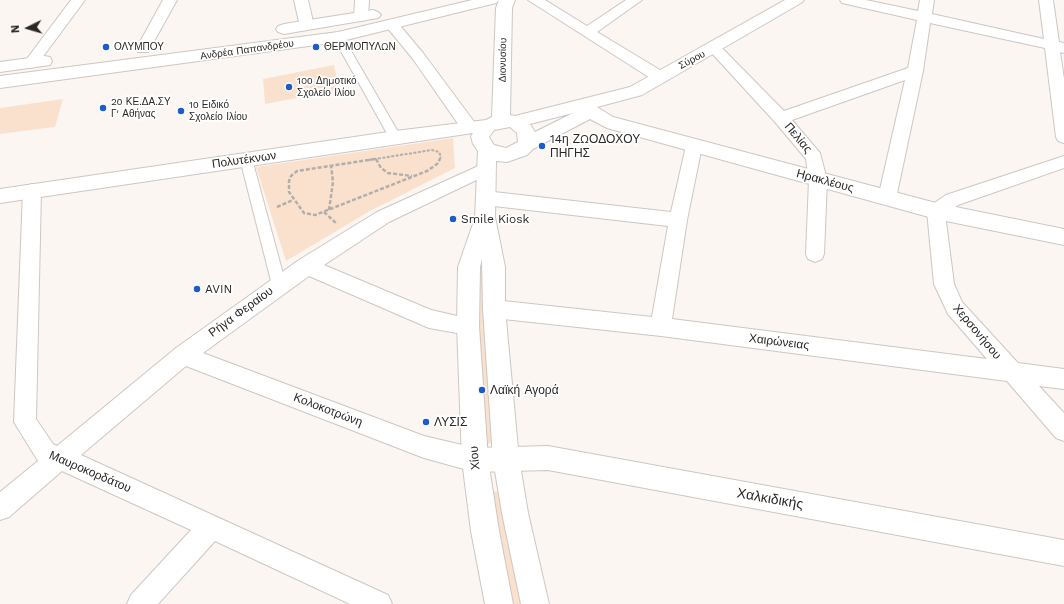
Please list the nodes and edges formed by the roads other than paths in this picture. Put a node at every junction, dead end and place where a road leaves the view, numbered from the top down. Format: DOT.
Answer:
graph roads {
  1 [pos="78,0"];
  2 [pos="170,0"];
  3 [pos="301,0"];
  4 [pos="362,0"];
  5 [pos="440,0"];
  6 [pos="491,0"];
  7 [pos="507,0"];
  8 [pos="535,0"];
  9 [pos="635,0"];
  10 [pos="796,0"];
  11 [pos="847,0"];
  12 [pos="927,0"];
  13 [pos="1046,0"];
  14 [pos="361,17"];
  15 [pos="924,18"];
  16 [pos="392,25"];
  17 [pos="307,26"];
  18 [pos="588,32"];
  19 [pos="338,37"];
  20 [pos="1058,47"];
  21 [pos="714,48"];
  22 [pos="143,49"];
  23 [pos="31,63"];
  24 [pos="0,67"];
  25 [pos="915,71"];
  26 [pos="660,77"];
  27 [pos="0,82"];
  28 [pos="586,108"];
  29 [pos="782,118"];
  30 [pos="501,123"];
  31 [pos="469,127"];
  32 [pos="1064,133"];
  33 [pos="395,137"];
  34 [pos="527,144"];
  35 [pos="694,146"];
  36 [pos="507,155"];
  37 [pos="246,159"];
  38 [pos="486,160"];
  39 [pos="1064,162"];
  40 [pos="818,180"];
  41 [pos="32,191"];
  42 [pos="0,196"];
  43 [pos="887,198"];
  44 [pos="485,207"];
  45 [pos="936,211"];
  46 [pos="678,220"];
  47 [pos="1064,237"];
  48 [pos="815,254"];
  49 [pos="306,266"];
  50 [pos="279,285"];
  51 [pos="494,309"];
  52 [pos="468,326"];
  53 [pos="661,327"];
  54 [pos="183,355"];
  55 [pos="1011,372"];
  56 [pos="1064,378"];
  57 [pos="1064,430"];
  58 [pos="59,459"];
  59 [pos="506,459"];
  60 [pos="475,460"];
  61 [pos="0,508"];
  62 [pos="212,527"];
  63 [pos="1064,553"];
  64 [pos="140,604"];
  65 [pos="379,604"];
  66 [pos="499,604"];
  67 [pos="535,604"];
  1 -- 23 [label="street"];
  2 -- 22 [label="street"];
  3 -- 17 [label="street"];
  4 -- 14 [label="street"];
  5 -- 14 [label="street, Ανδρέα Παπανδρέου"];
  6 -- 16 [label="street, Ανδρέα Παπανδρέου"];
  7 -- 30 [label="street, Διονυσίου"];
  8 -- 18 [label="street"];
  9 -- 18 [label="street"];
  10 -- 21 [label="street, Σύρου"];
  11 -- 15 [label="street"];
  12 -- 15 [label="street"];
  13 -- 20 [label="street"];
  14 -- 17 [label="street, Ανδρέα Παπανδρέου"];
  15 -- 20 [label="street"];
  15 -- 25 [label="street"];
  16 -- 19 [label="street, Ανδρέα Παπανδρέου"];
  16 -- 31 [label="street"];
  17 -- 22 [label="street, Ανδρέα Παπανδρέου"];
  18 -- 26 [label="street"];
  19 -- 27 [label="street, Ανδρέα Παπανδρέου"];
  19 -- 33 [label="street"];
  20 -- 32 [label="street"];
  21 -- 26 [label="street, Σύρου"];
  21 -- 29 [label="street, Πελίας"];
  22 -- 23 [label="street, Ανδρέα Παπανδρέου"];
  23 -- 24 [label="street, Ανδρέα Παπανδρέου"];
  25 -- 29 [label="street"];
  25 -- 43 [label="street"];
  26 -- 28 [label="street, Σύρου"];
  28 -- 30 [label="street, Σύρου"];
  28 -- 34 [label="street, Σύρου"];
  28 -- 35 [label="street, Ηρακλέους"];
  29 -- 40 [label="street, Πελίας"];
  30 -- 31 [label="street, Πολυτέκνων"];
  30 -- 34 [label="street"];
  30 -- 38 [label="street, Διονυσίου"];
  31 -- 33 [label="street, Πολυτέκνων"];
  33 -- 37 [label="street, Πολυτέκνων"];
  34 -- 36 [label="street, Σύρου"];
  35 -- 40 [label="street, Ηρακλέους"];
  35 -- 46 [label="street"];
  36 -- 38 [label="street, Ρήγα Φεραίου"];
  37 -- 41 [label="street, Πολυτέκνων"];
  37 -- 50 [label="street"];
  38 -- 44 [label="street, Χίου"];
  38 -- 49 [label="street, Ρήγα Φεραίου"];
  39 -- 45 [label="street"];
  40 -- 43 [label="street, Ηρακλέους"];
  40 -- 48 [label="street, Πελίας"];
  41 -- 42 [label="street, Πολυτέκνων"];
  41 -- 58 [label="street, Μαυροκορδάτου"];
  43 -- 45 [label="street, Ηρακλέους"];
  44 -- 46 [label="street"];
  44 -- 51 [label="street, Χίου"];
  44 -- 52 [label="street, Χίου"];
  45 -- 47 [label="street, Ηρακλέους"];
  45 -- 55 [label="street, Χερσονήσου"];
  46 -- 53 [label="street"];
  49 -- 50 [label="street, Ρήγα Φεραίου"];
  49 -- 52 [label="street"];
  50 -- 54 [label="street, Ρήγα Φεραίου"];
  51 -- 53 [label="street, Χαιρώνειας"];
  51 -- 59 [label="street, Χίου"];
  52 -- 60 [label="street, Χίου"];
  53 -- 55 [label="street, Χαιρώνειας"];
  54 -- 58 [label="street, Ρήγα Φεραίου"];
  54 -- 60 [label="street, Κολοκοτρώνη"];
  55 -- 56 [label="street, Χαιρώνειας"];
  55 -- 57 [label="street, Χερσονήσου"];
  58 -- 61 [label="street, Ρήγα Φεραίου"];
  58 -- 62 [label="street, Μαυροκορδάτου"];
  59 -- 60 [label="street, Χαλκιδικής"];
  59 -- 63 [label="street, Χαλκιδικής"];
  59 -- 67 [label="street, Χίου"];
  60 -- 66 [label="street, Χίου"];
  62 -- 64 [label="street"];
  62 -- 65 [label="street, Μαυροκορδάτου"];
}
